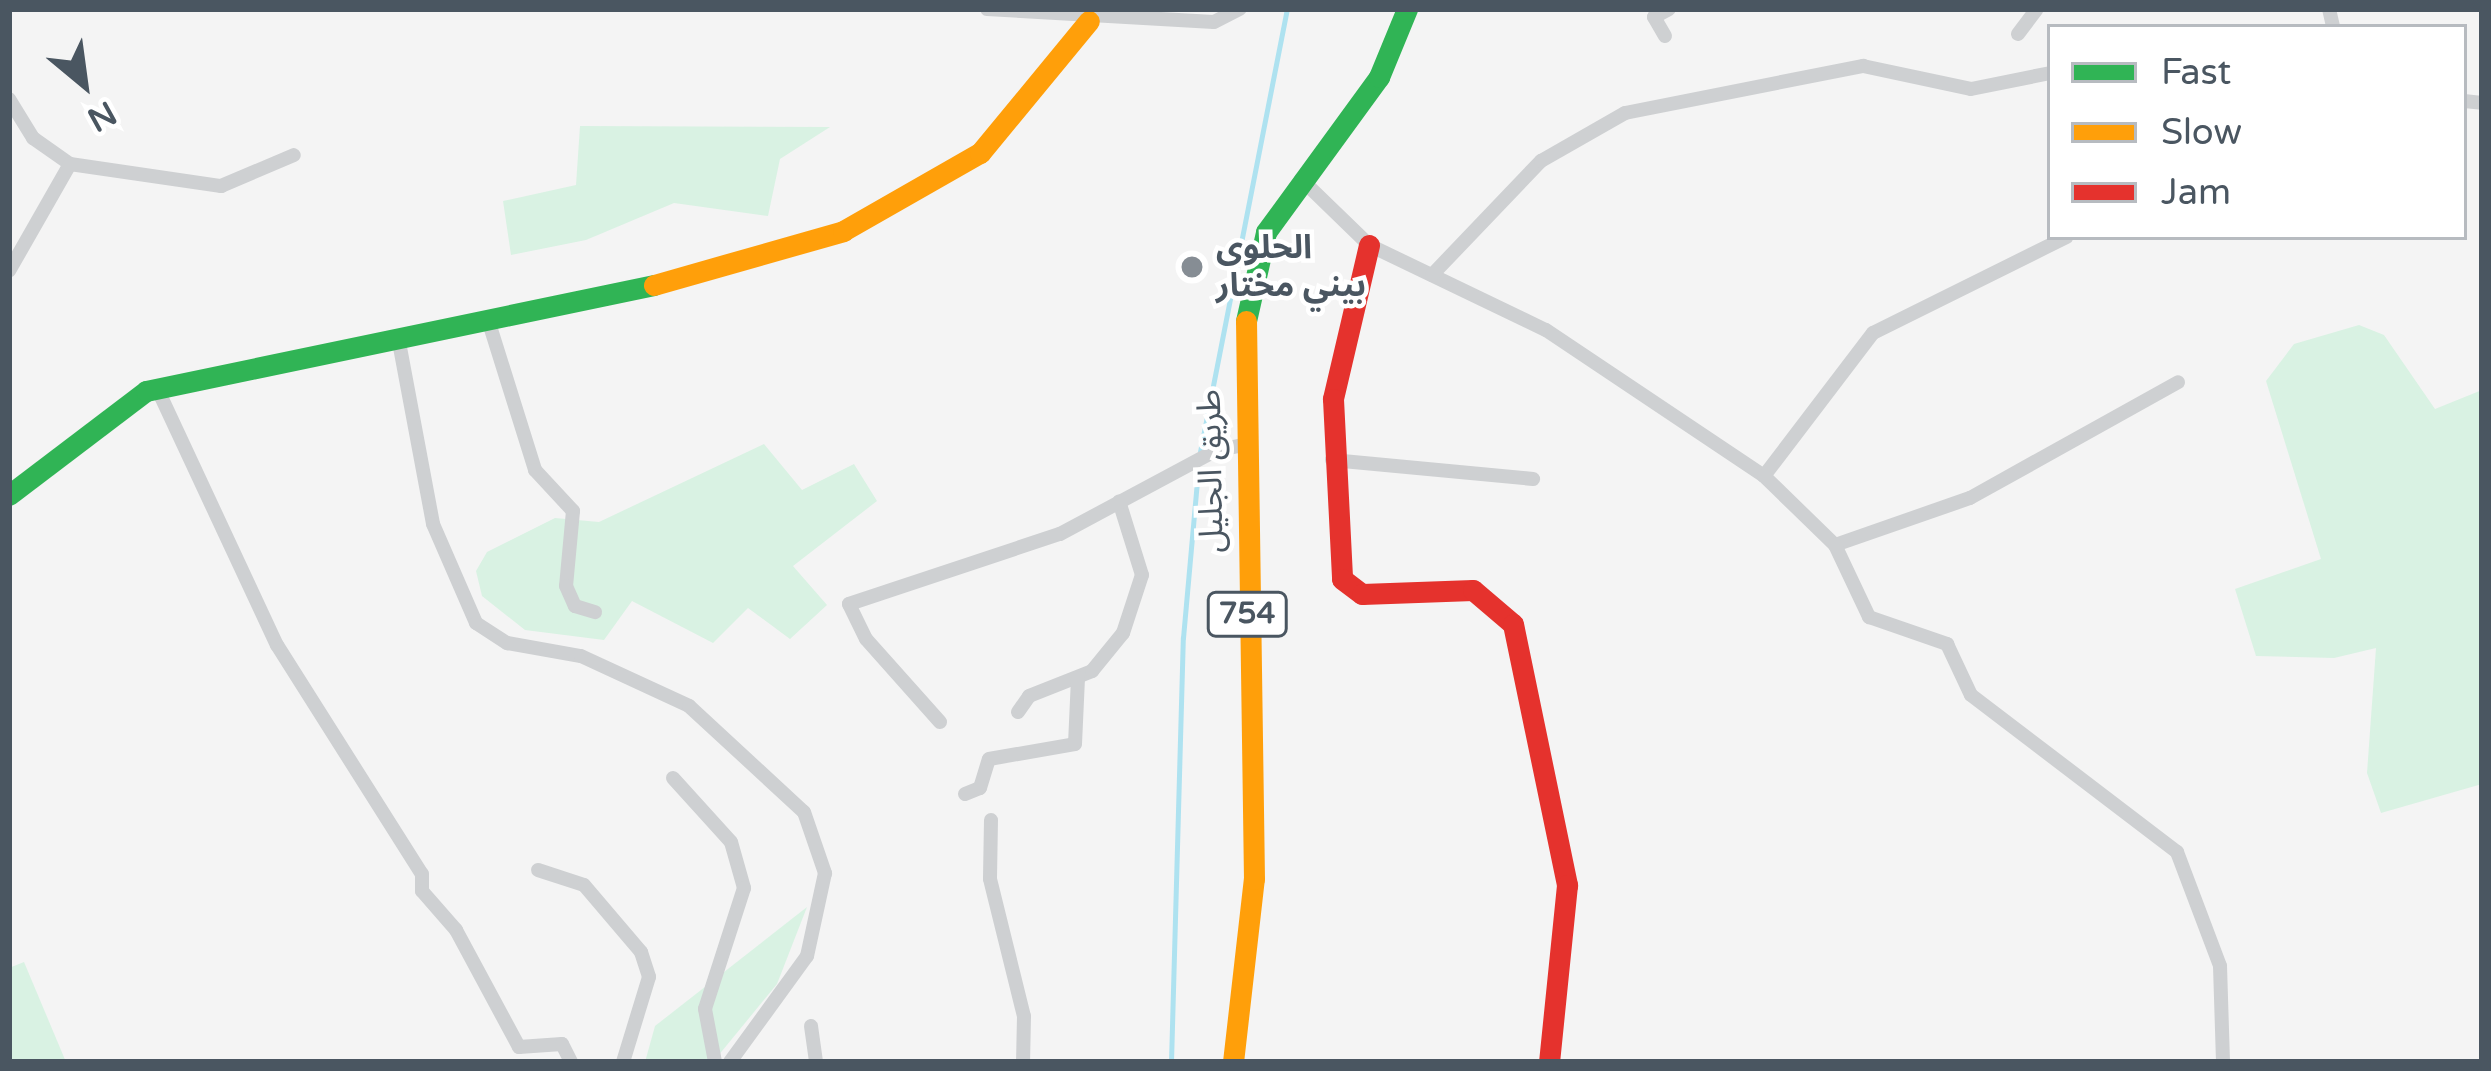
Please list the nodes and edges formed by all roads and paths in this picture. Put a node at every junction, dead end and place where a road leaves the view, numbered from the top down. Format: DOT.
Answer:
graph roads {
  1 [pos="987,9"];
  2 [pos="1240,9"];
  3 [pos="1407,9"];
  4 [pos="1420,9"];
  5 [pos="1669,9"];
  6 [pos="2036,9"];
  7 [pos="1088,21"];
  8 [pos="2018,34"];
  9 [pos="1665,36"];
  10 [pos="2047,74"];
  11 [pos="9,99"];
  12 [pos="294,155"];
  13 [pos="70,164"];
  14 [pos="1301,179"];
  15 [pos="2060,240"];
  16 [pos="1369,244"];
  17 [pos="9,271"];
  18 [pos="1432,275"];
  19 [pos="490,326"];
  20 [pos="399,342"];
  21 [pos="2178,382"];
  22 [pos="158,388"];
  23 [pos="1243,445"];
  24 [pos="1332,460"];
  25 [pos="1764,476"];
  26 [pos="1532,479"];
  27 [pos="9,495"];
  28 [pos="1120,501"];
  29 [pos="1834,544"];
  30 [pos="596,612"];
  31 [pos="1078,678"];
  32 [pos="1018,712"];
  33 [pos="940,722"];
  34 [pos="673,778"];
  35 [pos="965,794"];
  36 [pos="991,820"];
  37 [pos="538,870"];
  38 [pos="811,1026"];
  39 [pos="571,1062"];
  40 [pos="623,1062"];
  41 [pos="715,1062"];
  42 [pos="730,1062"];
  43 [pos="816,1062"];
  44 [pos="1024,1062"];
  45 [pos="1233,1062"];
  46 [pos="1549,1062"];
  47 [pos="2223,1062"];
  1 -- 7 [label="street"];
  2 -- 7 [label="street"];
  3 -- 14 [label="street, طريق الجليل / 754"];
  4 -- 14 [label="street, طريق الجليل / 754"];
  5 -- 9 [label="street"];
  6 -- 8 [label="street"];
  7 -- 19 [label="street"];
  10 -- 18 [label="street"];
  11 -- 13 [label="street"];
  12 -- 13 [label="street"];
  13 -- 17 [label="street"];
  14 -- 16 [label="street"];
  14 -- 23 [label="street, طريق الجليل / 754"];
  15 -- 25 [label="street"];
  16 -- 18 [label="street"];
  16 -- 24 [label="street"];
  18 -- 25 [label="street"];
  19 -- 20 [label="street"];
  19 -- 30 [label="street"];
  20 -- 22 [label="street"];
  20 -- 42 [label="street"];
  21 -- 29 [label="street"];
  22 -- 27 [label="street"];
  22 -- 39 [label="street"];
  23 -- 28 [label="street"];
  23 -- 45 [label="street, طريق الجليل / 754"];
  24 -- 26 [label="street"];
  24 -- 46 [label="street"];
  25 -- 29 [label="street"];
  28 -- 31 [label="street"];
  28 -- 33 [label="street"];
  29 -- 47 [label="street"];
  31 -- 32 [label="street"];
  31 -- 35 [label="street"];
  34 -- 41 [label="street"];
  36 -- 44 [label="street"];
  37 -- 40 [label="street"];
  38 -- 43 [label="street"];
}
